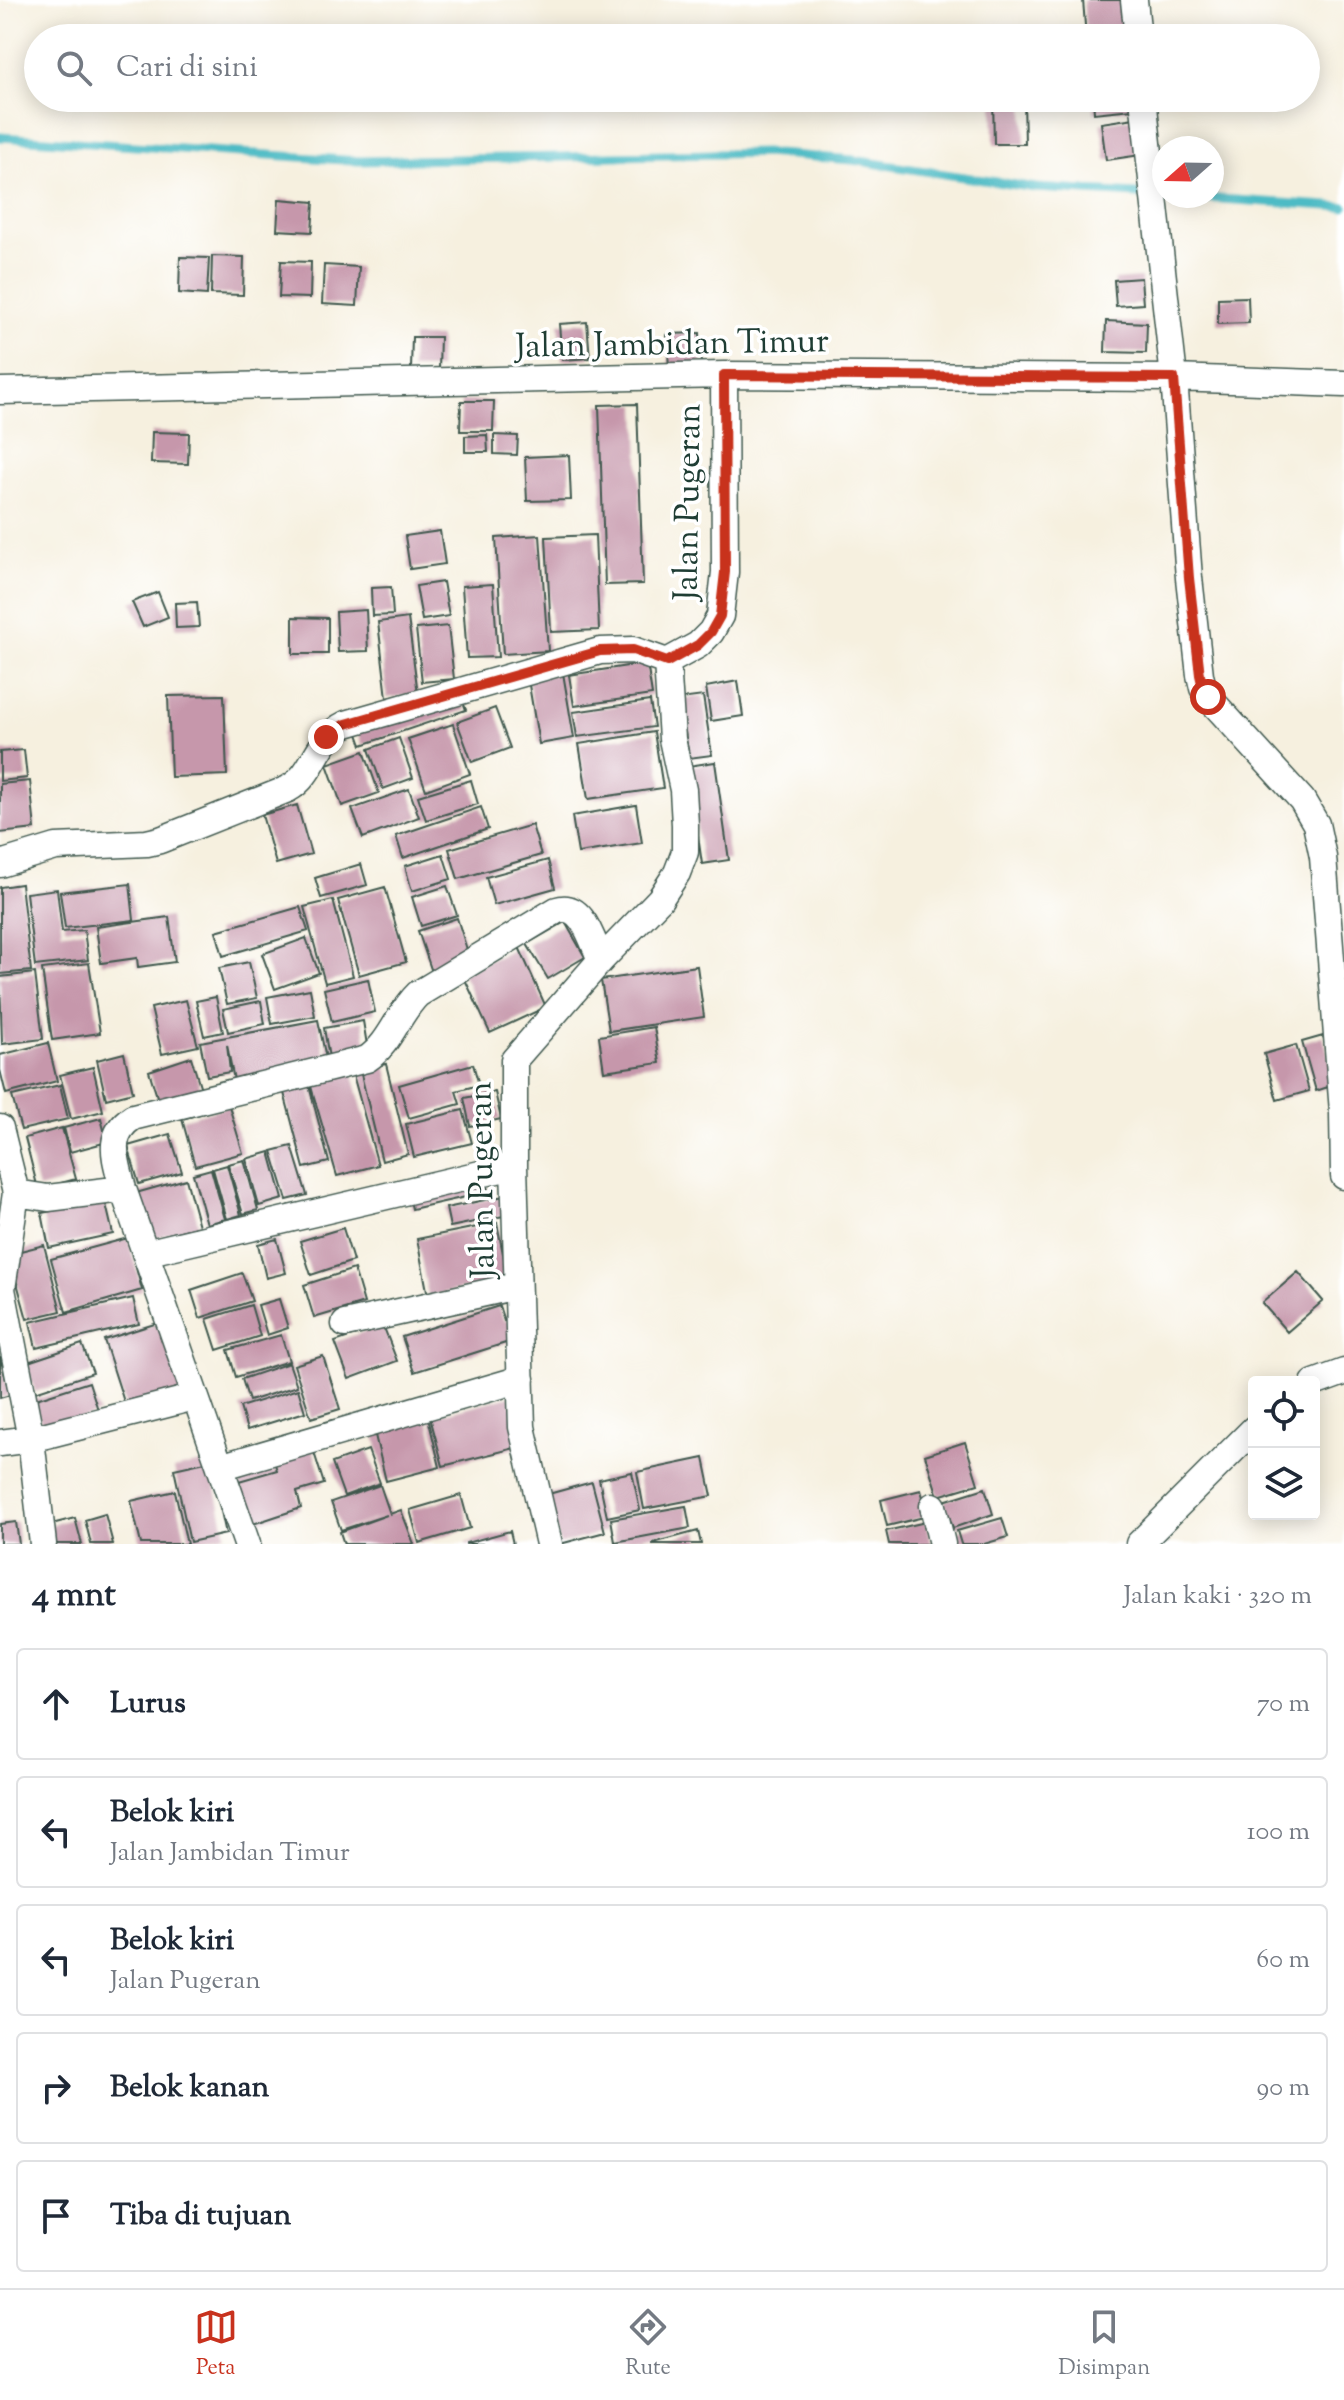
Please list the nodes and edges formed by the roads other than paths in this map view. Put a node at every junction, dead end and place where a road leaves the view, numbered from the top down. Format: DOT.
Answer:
graph roads {
  1 [pos="1134,0"];
  2 [pos="1137,24"];
  3 [pos="1144,112"];
  4 [pos="724,375"];
  5 [pos="1174,378"];
  6 [pos="1344,384"];
  7 [pos="0,391"];
  8 [pos="667,662"];
  9 [pos="0,864"];
  10 [pos="601,960"];
  11 [pos="0,1128"];
  12 [pos="514,1166"];
  13 [pos="1344,1176"];
  14 [pos="123,1189"];
  15 [pos="16,1193"];
  16 [pos="145,1253"];
  17 [pos="517,1286"];
  18 [pos="345,1324"];
  19 [pos="1344,1372"];
  20 [pos="521,1379"];
  21 [pos="1320,1381"];
  22 [pos="195,1397"];
  23 [pos="1248,1435"];
  24 [pos="31,1439"];
  25 [pos="0,1443"];
  26 [pos="220,1467"];
  27 [pos="933,1506"];
  28 [pos="43,1544"];
  29 [pos="244,1544"];
  30 [pos="549,1544"];
  31 [pos="942,1544"];
  32 [pos="1139,1544"];
  1 -- 2 [label="street"];
  3 -- 5 [label="street"];
  4 -- 5 [label="street, Jalan Jambidan Timur"];
  4 -- 7 [label="street, Jalan Jambidan Timur"];
  4 -- 8 [label="street, Jalan Pugeran"];
  5 -- 6 [label="street, Jalan Jambidan Timur"];
  5 -- 13 [label="street"];
  8 -- 9 [label="street"];
  8 -- 10 [label="street, Jalan Pugeran"];
  10 -- 12 [label="street, Jalan Pugeran"];
  10 -- 14 [label="street"];
  11 -- 15 [label="street"];
  12 -- 16 [label="street"];
  12 -- 17 [label="street, Jalan Pugeran"];
  14 -- 15 [label="street"];
  14 -- 16 [label="street"];
  15 -- 24 [label="street"];
  16 -- 22 [label="street"];
  17 -- 18 [label="street"];
  17 -- 20 [label="street, Jalan Pugeran"];
  19 -- 21 [label="street"];
  20 -- 26 [label="street"];
  20 -- 30 [label="street, Jalan Pugeran"];
  22 -- 24 [label="street"];
  22 -- 26 [label="street"];
  23 -- 32 [label="street"];
  24 -- 25 [label="street"];
  24 -- 28 [label="street"];
  26 -- 29 [label="street"];
  27 -- 31 [label="street"];
}
